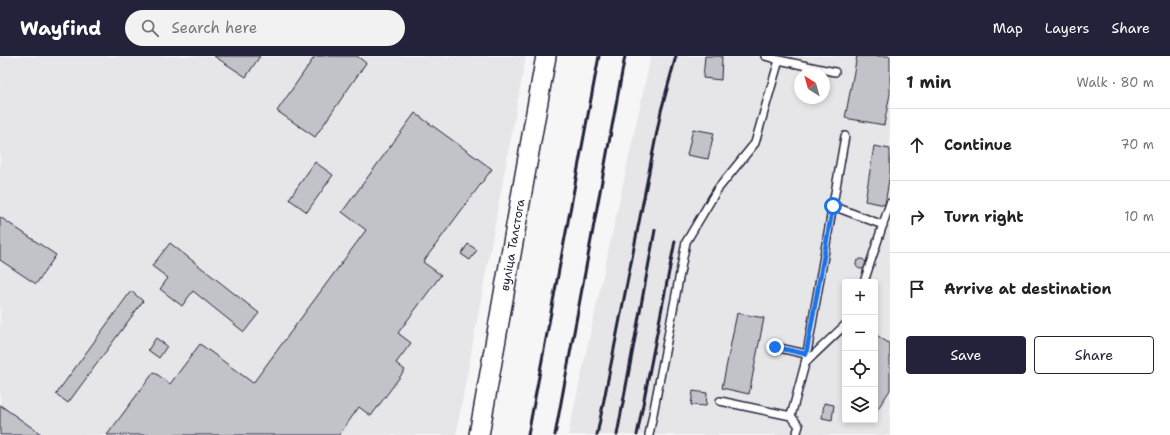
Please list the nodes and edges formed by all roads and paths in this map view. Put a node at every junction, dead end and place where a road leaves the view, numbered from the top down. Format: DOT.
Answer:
graph roads {
  1 [pos="546,56"];
  2 [pos="765,56"];
  3 [pos="780,60"];
  4 [pos="835,72"];
  5 [pos="845,136"];
  6 [pos="890,203"];
  7 [pos="833,206"];
  8 [pos="883,225"];
  9 [pos="865,279"];
  10 [pos="842,328"];
  11 [pos="775,347"];
  12 [pos="806,354"];
  13 [pos="805,364"];
  14 [pos="720,401"];
  15 [pos="791,416"];
  16 [pos="479,435"];
  17 [pos="649,435"];
  18 [pos="796,435"];
  1 -- 16 [label="main road, вуліца Талстога"];
  2 -- 3 [label="lane"];
  3 -- 4 [label="lane"];
  3 -- 17 [label="lane"];
  5 -- 7 [label="lane"];
  6 -- 8 [label="lane"];
  7 -- 8 [label="lane"];
  7 -- 12 [label="lane"];
  8 -- 9 [label="lane"];
  10 -- 13 [label="lane"];
  11 -- 12 [label="lane"];
  12 -- 13 [label="lane"];
  13 -- 15 [label="lane"];
  14 -- 15 [label="lane"];
  15 -- 18 [label="lane"];
}
